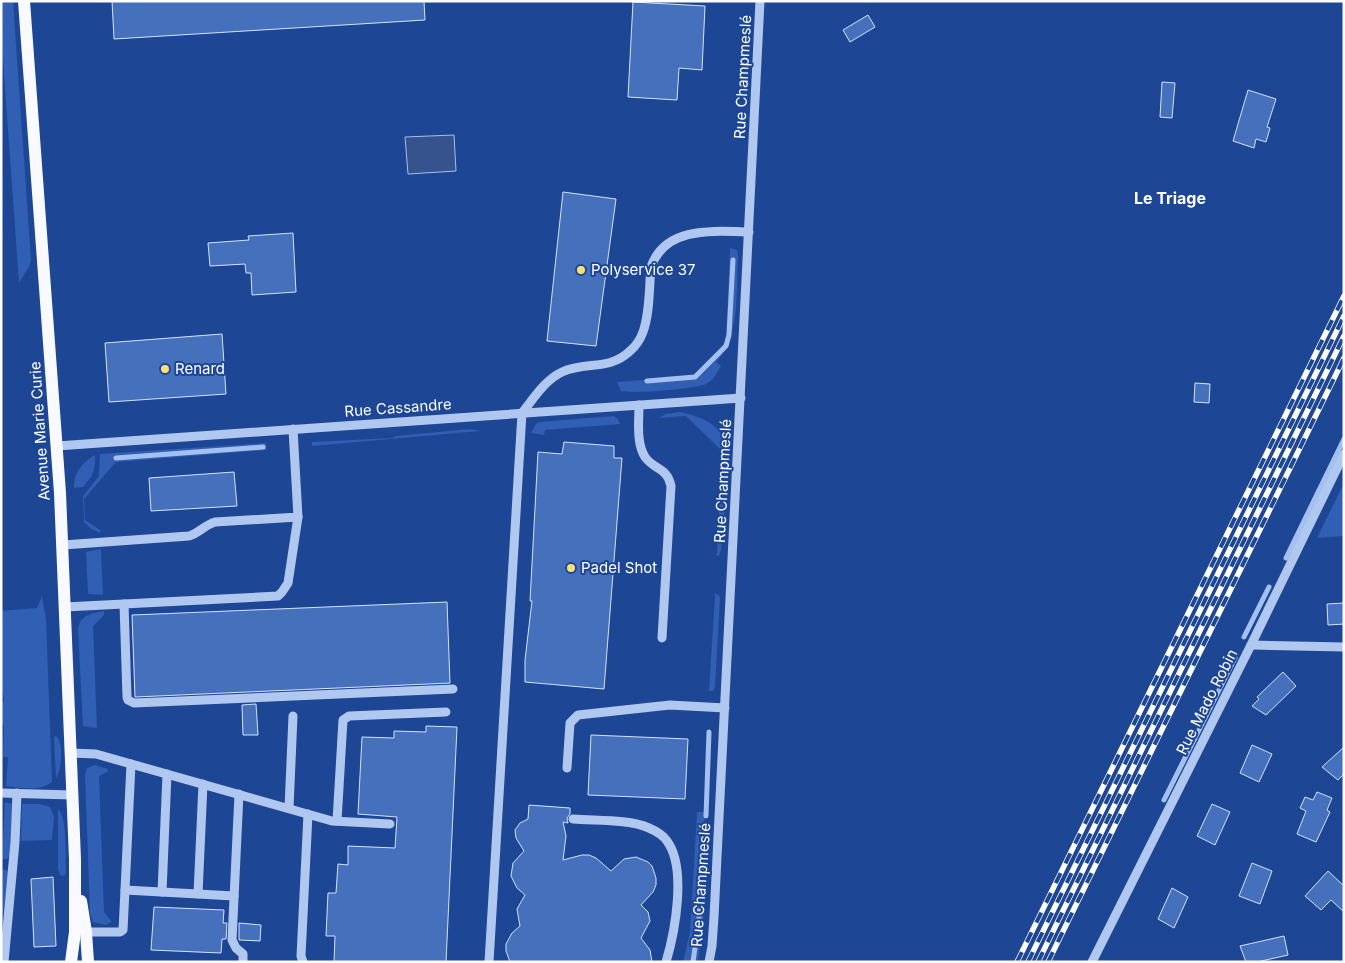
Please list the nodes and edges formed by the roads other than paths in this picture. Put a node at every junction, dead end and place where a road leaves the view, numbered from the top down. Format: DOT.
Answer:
graph roads {
  1 [pos="24,1"];
  2 [pos="760,1"];
  3 [pos="749,232"];
  4 [pos="741,398"];
  5 [pos="639,405"];
  6 [pos="522,413"];
  7 [pos="293,429"];
  8 [pos="57,446"];
  9 [pos="1344,454"];
  10 [pos="298,517"];
  11 [pos="63,545"];
  12 [pos="124,604"];
  13 [pos="66,607"];
  14 [pos="662,638"];
  15 [pos="1251,645"];
  16 [pos="1344,646"];
  17 [pos="453,689"];
  18 [pos="725,708"];
  19 [pos="446,712"];
  20 [pos="293,716"];
  21 [pos="71,753"];
  22 [pos="130,764"];
  23 [pos="567,768"];
  24 [pos="167,774"];
  25 [pos="203,784"];
  26 [pos="1,793"];
  27 [pos="17,793"];
  28 [pos="239,794"];
  29 [pos="72,795"];
  30 [pos="289,808"];
  31 [pos="308,814"];
  32 [pos="573,819"];
  33 [pos="337,821"];
  34 [pos="390,824"];
  35 [pos="75,859"];
  36 [pos="125,890"];
  37 [pos="162,892"];
  38 [pos="198,894"];
  39 [pos="234,896"];
  40 [pos="86,932"];
  41 [pos="4,962"];
  42 [pos="71,962"];
  43 [pos="88,962"];
  44 [pos="243,962"];
  45 [pos="303,962"];
  46 [pos="489,962"];
  47 [pos="666,962"];
  48 [pos="709,962"];
  49 [pos="1092,962"];
  1 -- 8 [label="main road, Avenue Marie Curie"];
  2 -- 3 [label="street, Rue Champmeslé"];
  3 -- 4 [label="street, Rue Champmeslé"];
  3 -- 6 [label="street"];
  4 -- 5 [label="street, Rue Cassandre"];
  4 -- 18 [label="street, Rue Champmeslé"];
  5 -- 6 [label="street, Rue Cassandre"];
  5 -- 14 [label="street"];
  6 -- 7 [label="street, Rue Cassandre"];
  6 -- 46 [label="street"];
  7 -- 8 [label="street, Rue Cassandre"];
  7 -- 10 [label="street"];
  8 -- 11 [label="main road, Avenue Marie Curie"];
  9 -- 15 [label="street, Rue Mado Robin"];
  10 -- 11 [label="street"];
  10 -- 12 [label="street"];
  11 -- 13 [label="main road, Avenue Marie Curie"];
  12 -- 13 [label="street"];
  12 -- 17 [label="street"];
  13 -- 21 [label="main road, Avenue Marie Curie"];
  15 -- 16 [label="street"];
  15 -- 49 [label="street, Rue Mado Robin"];
  18 -- 23 [label="street"];
  18 -- 48 [label="street, Rue Champmeslé"];
  19 -- 33 [label="street"];
  20 -- 30 [label="street"];
  21 -- 22 [label="street"];
  21 -- 29 [label="main road, Avenue Marie Curie"];
  22 -- 24 [label="street"];
  22 -- 36 [label="street"];
  24 -- 25 [label="street"];
  24 -- 37 [label="street"];
  25 -- 28 [label="street"];
  25 -- 38 [label="street"];
  26 -- 27 [label="street"];
  27 -- 29 [label="street"];
  27 -- 41 [label="street"];
  28 -- 30 [label="street"];
  28 -- 39 [label="street"];
  29 -- 35 [label="main road, Avenue Marie Curie"];
  30 -- 31 [label="street"];
  31 -- 33 [label="street"];
  31 -- 45 [label="street"];
  32 -- 47 [label="street"];
  33 -- 34 [label="street"];
  35 -- 40 [label="main road, Avenue Marie Curie"];
  35 -- 42 [label="main road, Avenue Marie Curie"];
  36 -- 37 [label="street"];
  36 -- 40 [label="street"];
  37 -- 38 [label="street"];
  38 -- 39 [label="street"];
  39 -- 44 [label="street"];
  40 -- 43 [label="main road, Avenue Marie Curie"];
}
